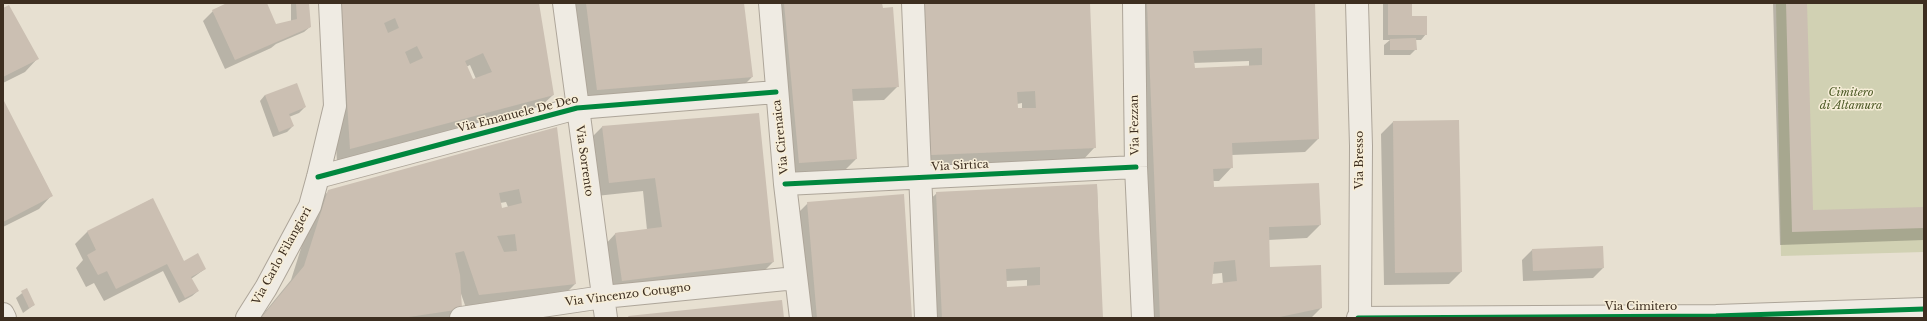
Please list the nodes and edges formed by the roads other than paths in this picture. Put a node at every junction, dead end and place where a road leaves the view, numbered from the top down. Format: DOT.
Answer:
graph roads {
  1 [pos="330,3"];
  2 [pos="564,3"];
  3 [pos="770,3"];
  4 [pos="913,3"];
  5 [pos="1134,3"];
  6 [pos="1356,3"];
  7 [pos="776,92"];
  8 [pos="577,108"];
  9 [pos="1136,167"];
  10 [pos="318,177"];
  11 [pos="920,178"];
  12 [pos="786,184"];
  13 [pos="796,278"];
  14 [pos="605,307"];
  15 [pos="1924,309"];
  16 [pos="3,314"];
  17 [pos="5,318"];
  18 [pos="247,318"];
  19 [pos="461,318"];
  20 [pos="801,318"];
  21 [pos="926,318"];
  22 [pos="1143,318"];
  23 [pos="1359,318"];
  1 -- 10 [label="street, Via Carlo Filangieri"];
  2 -- 8 [label="street, Via Sorrento"];
  3 -- 7 [label="street, Via Cirenaica"];
  4 -- 11 [label="street"];
  5 -- 9 [label="street, Via Fezzan"];
  6 -- 23 [label="street, Via Bresso"];
  7 -- 8 [label="street, Via Emanuele De Deo"];
  7 -- 12 [label="street, Via Cirenaica"];
  8 -- 10 [label="street, Via Emanuele De Deo"];
  8 -- 14 [label="street, Via Sorrento"];
  9 -- 11 [label="street, Via Sirtica"];
  9 -- 22 [label="street, Via Fezzan"];
  10 -- 18 [label="street, Via Carlo Filangieri"];
  11 -- 12 [label="street, Via Sirtica"];
  11 -- 21 [label="street"];
  12 -- 13 [label="street, Via Cirenaica"];
  13 -- 14 [label="street, Via Vincenzo Cotugno"];
  13 -- 20 [label="street, Via Cirenaica"];
  14 -- 19 [label="street, Via Vincenzo Cotugno"];
  15 -- 23 [label="street, Via Cimitero"];
  16 -- 17 [label="street"];
}
